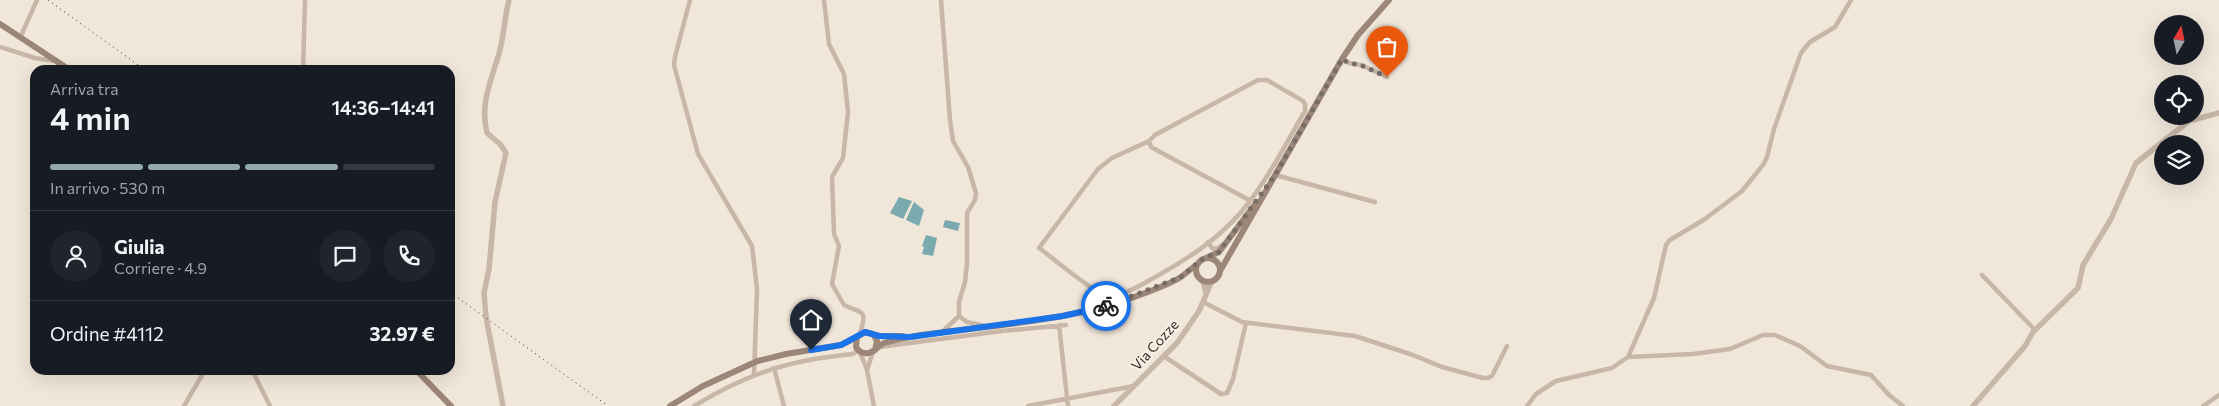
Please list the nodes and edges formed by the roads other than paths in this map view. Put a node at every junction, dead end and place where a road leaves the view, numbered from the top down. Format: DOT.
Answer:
graph roads {
  1 [pos="37,0"];
  2 [pos="305,0"];
  3 [pos="509,0"];
  4 [pos="690,0"];
  5 [pos="824,0"];
  6 [pos="941,0"];
  7 [pos="1389,0"];
  8 [pos="1851,0"];
  9 [pos="0,24"];
  10 [pos="20,38"];
  11 [pos="0,47"];
  12 [pos="1342,59"];
  13 [pos="57,62"];
  14 [pos="62,65"];
  15 [pos="303,65"];
  16 [pos="1387,77"];
  17 [pos="2219,113"];
  18 [pos="1149,141"];
  19 [pos="1275,175"];
  20 [pos="1249,200"];
  21 [pos="1375,202"];
  22 [pos="1246,216"];
  23 [pos="1208,242"];
  24 [pos="1208,258"];
  25 [pos="1187,259"];
  26 [pos="1196,266"];
  27 [pos="1188,271"];
  28 [pos="1220,271"];
  29 [pos="1982,275"];
  30 [pos="1198,276"];
  31 [pos="1181,277"];
  32 [pos="1204,281"];
  33 [pos="1212,281"];
  34 [pos="1206,295"];
  35 [pos="1203,302"];
  36 [pos="960,316"];
  37 [pos="864,323"];
  38 [pos="1246,324"];
  39 [pos="1059,325"];
  40 [pos="1066,325"];
  41 [pos="986,326"];
  42 [pos="2035,330"];
  43 [pos="941,332"];
  44 [pos="872,333"];
  45 [pos="858,335"];
  46 [pos="910,337"];
  47 [pos="841,345"];
  48 [pos="1507,346"];
  49 [pos="858,349"];
  50 [pos="875,349"];
  51 [pos="1165,357"];
  52 [pos="1628,357"];
  53 [pos="774,368"];
  54 [pos="867,370"];
  55 [pos="202,375"];
  56 [pos="254,375"];
  57 [pos="421,375"];
  58 [pos="754,375"];
  59 [pos="1135,385"];
  60 [pos="2219,395"];
  61 [pos="1067,398"];
  62 [pos="184,406"];
  63 [pos="270,406"];
  64 [pos="451,406"];
  65 [pos="503,406"];
  66 [pos="670,406"];
  67 [pos="694,406"];
  68 [pos="784,406"];
  69 [pos="874,406"];
  70 [pos="1028,406"];
  71 [pos="1068,406"];
  72 [pos="1114,406"];
  73 [pos="1527,406"];
  74 [pos="1903,406"];
  75 [pos="1973,406"];
  76 [pos="2203,406"];
  1 -- 10 [label="street"];
  2 -- 15 [label="street"];
  3 -- 65 [label="street"];
  4 -- 58 [label="street"];
  5 -- 37 [label="street"];
  6 -- 36 [label="street"];
  7 -- 12 [label="main road"];
  8 -- 52 [label="street"];
  9 -- 10 [label="main road"];
  10 -- 13 [label="main road"];
  11 -- 13 [label="street"];
  12 -- 16 [label="street"];
  12 -- 19 [label="main road"];
  13 -- 14 [label="main road"];
  17 -- 42 [label="street"];
  18 -- 20 [label="street"];
  18 -- 20 [label="street"];
  18 -- 25 [label="street"];
  19 -- 21 [label="street"];
  19 -- 22 [label="main road"];
  19 -- 28 [label="main road"];
  20 -- 23 [label="street"];
  22 -- 23 [label="street"];
  22 -- 24 [label="main road"];
  23 -- 25 [label="street"];
  24 -- 26 [label="main road"];
  24 -- 28 [label="main road"];
  25 -- 26 [label="street"];
  25 -- 27 [label="street"];
  26 -- 27 [label="main road"];
  26 -- 30 [label="main road"];
  27 -- 31 [label="main road"];
  28 -- 33 [label="main road"];
  29 -- 42 [label="street"];
  30 -- 31 [label="main road"];
  30 -- 32 [label="main road"];
  31 -- 41 [label="main road"];
  32 -- 33 [label="main road"];
  32 -- 34 [label="street"];
  33 -- 34 [label="street, Via Cozze"];
  34 -- 35 [label="street, Via Cozze"];
  35 -- 38 [label="street"];
  35 -- 51 [label="street, Via Cozze"];
  36 -- 41 [label="street"];
  36 -- 43 [label="street"];
  37 -- 44 [label="street"];
  37 -- 45 [label="street"];
  38 -- 48 [label="street"];
  38 -- 51 [label="street"];
  39 -- 40 [label="street"];
  39 -- 50 [label="street"];
  39 -- 61 [label="street"];
  41 -- 43 [label="main road"];
  42 -- 75 [label="street"];
  43 -- 46 [label="main road"];
  44 -- 45 [label="main road"];
  44 -- 46 [label="main road"];
  44 -- 50 [label="main road"];
  45 -- 47 [label="main road"];
  45 -- 49 [label="main road"];
  46 -- 50 [label="main road"];
  47 -- 49 [label="main road"];
  47 -- 66 [label="main road, bridge"];
  49 -- 50 [label="main road"];
  49 -- 53 [label="street"];
  49 -- 54 [label="street"];
  50 -- 54 [label="street"];
  51 -- 59 [label="street, Via Cozze"];
  52 -- 73 [label="street"];
  52 -- 74 [label="street"];
  53 -- 58 [label="street"];
  53 -- 68 [label="street"];
  54 -- 69 [label="street"];
  55 -- 62 [label="street"];
  56 -- 63 [label="street"];
  57 -- 64 [label="main road"];
  58 -- 67 [label="street"];
  59 -- 61 [label="street"];
  59 -- 72 [label="street, Via Cozze"];
  60 -- 76 [label="street"];
  61 -- 70 [label="street"];
  61 -- 71 [label="street"];
}
